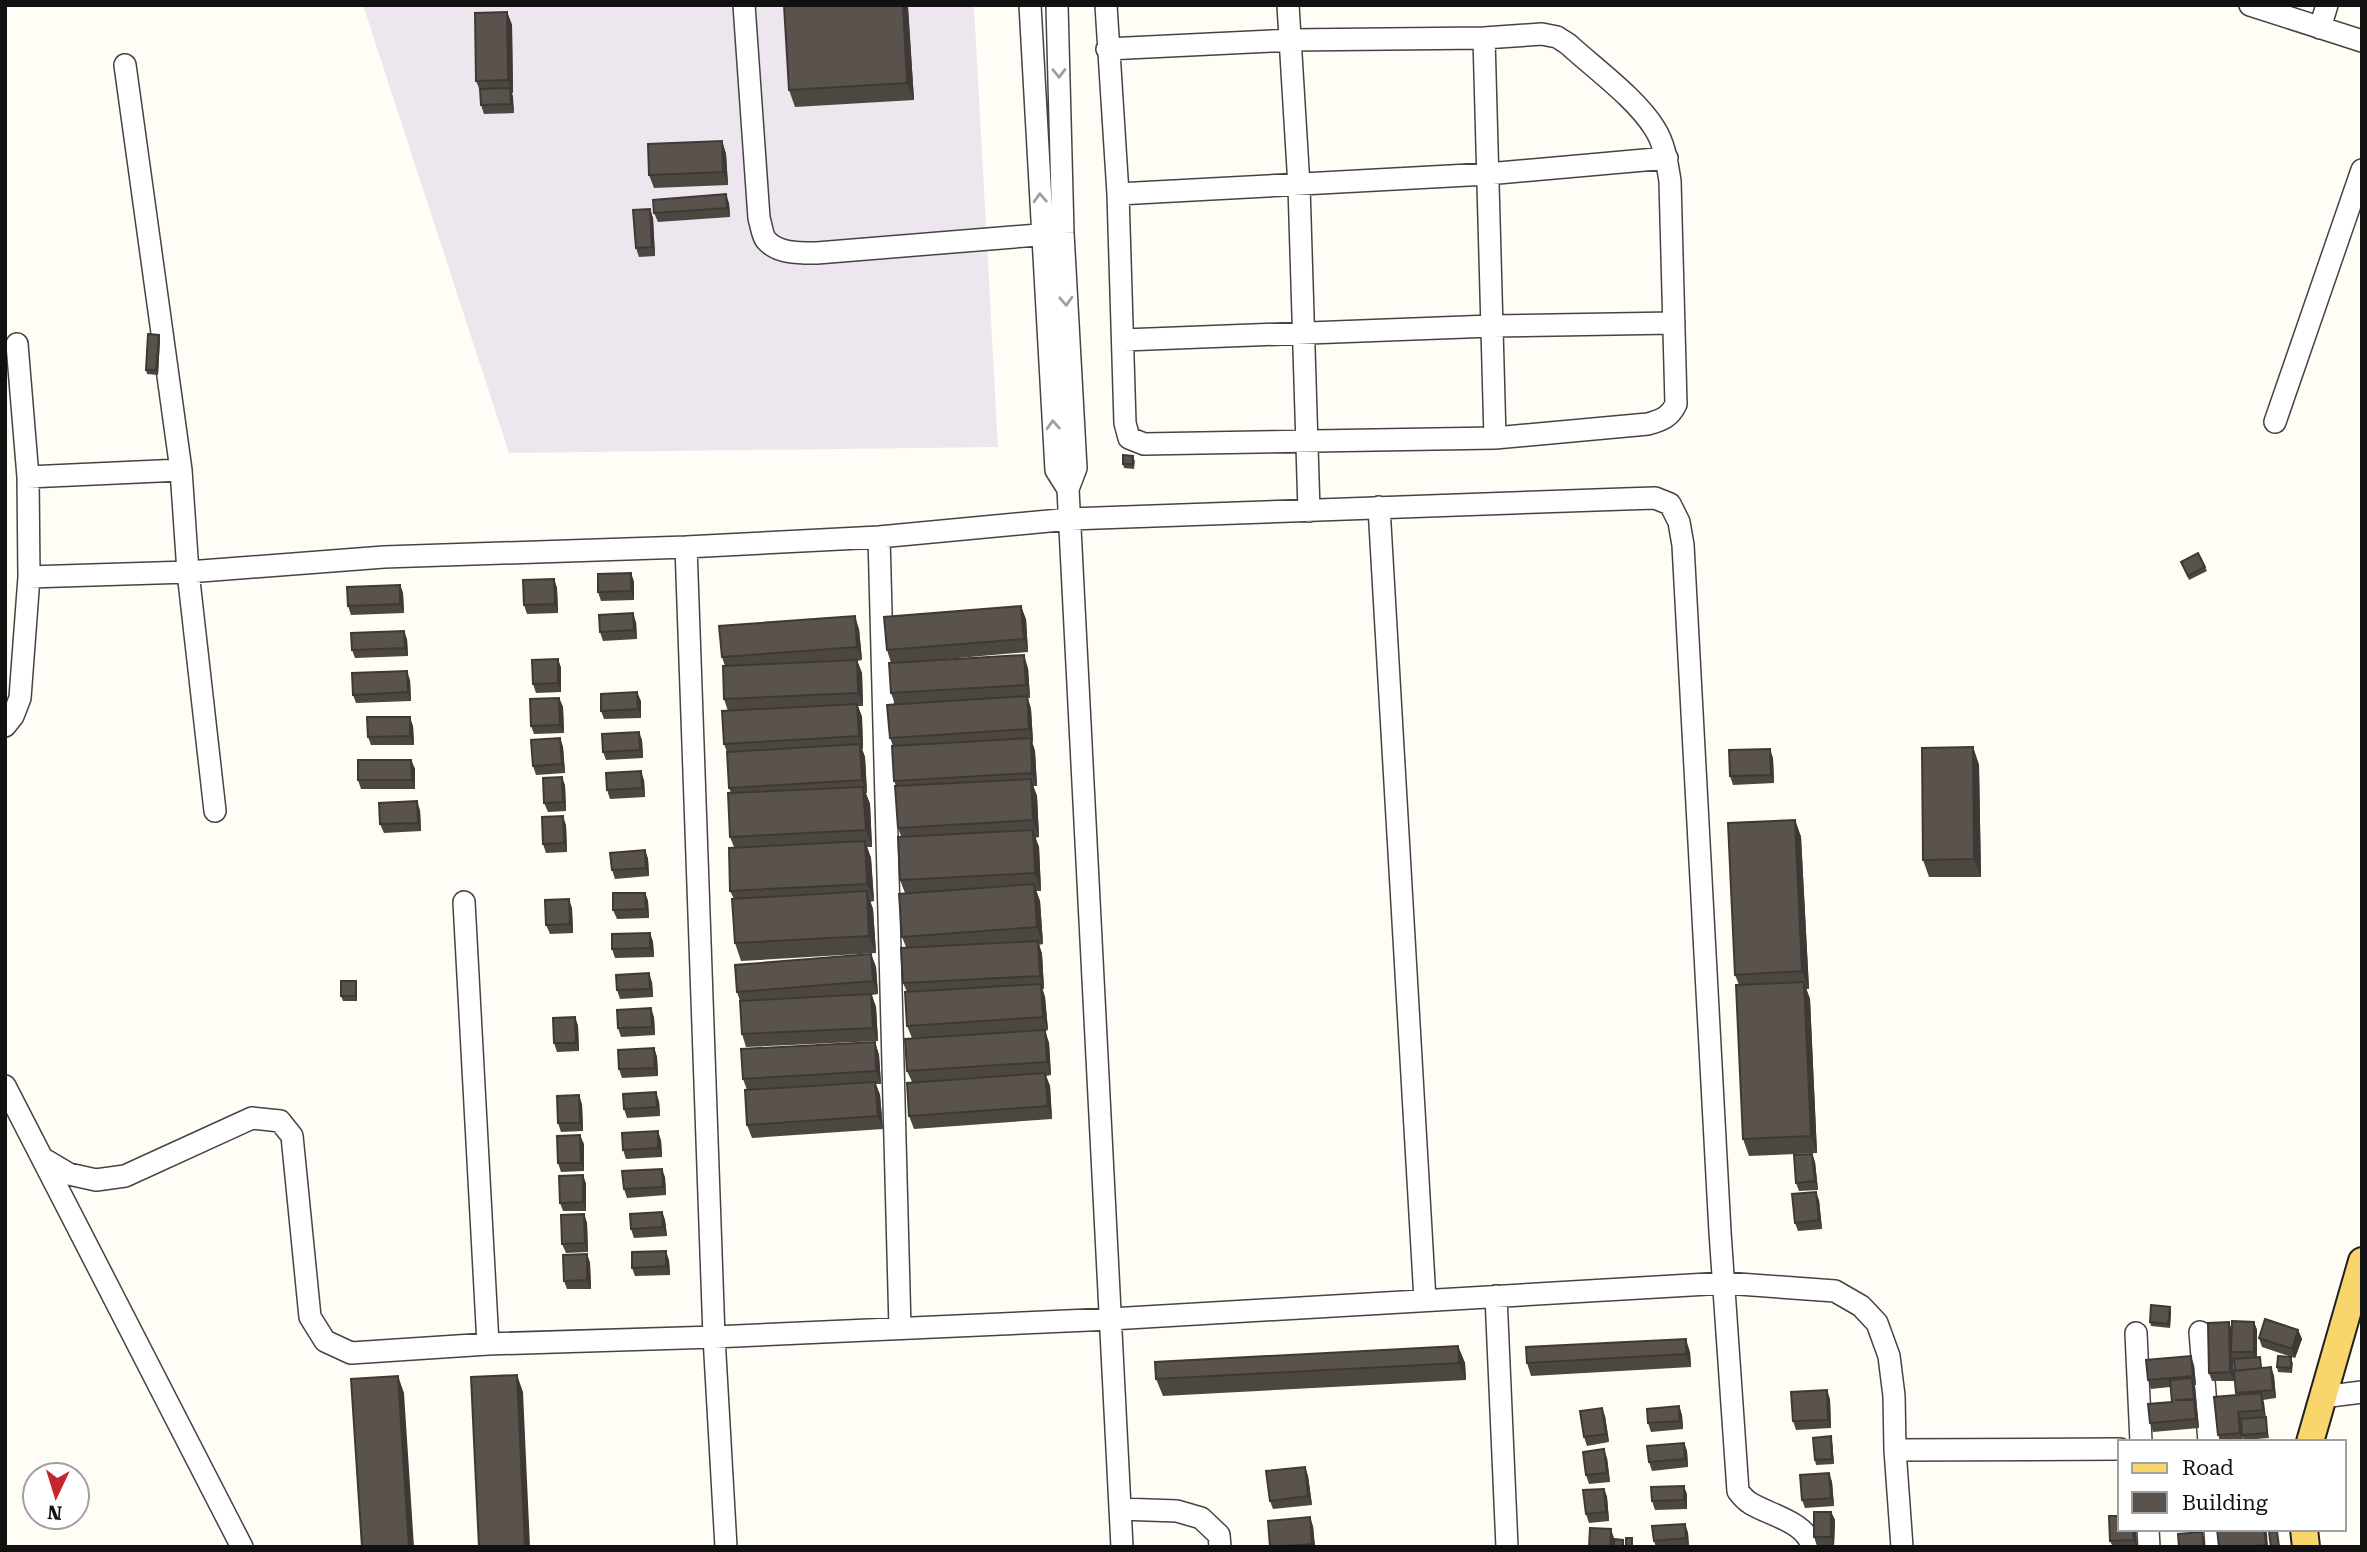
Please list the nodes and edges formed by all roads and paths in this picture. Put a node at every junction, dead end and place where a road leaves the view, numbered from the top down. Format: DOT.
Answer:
graph roads {
  1 [pos="744,5"];
  2 [pos="1030,5"];
  3 [pos="1057,5"];
  4 [pos="1106,5"];
  5 [pos="1288,5"];
  6 [pos="2249,5"];
  7 [pos="2327,5"];
  8 [pos="2320,28"];
  9 [pos="1484,38"];
  10 [pos="1291,40"];
  11 [pos="2362,41"];
  12 [pos="1107,49"];
  13 [pos="125,65"];
  14 [pos="1667,158"];
  15 [pos="2362,170"];
  16 [pos="1488,174"];
  17 [pos="1299,186"];
  18 [pos="1118,194"];
  19 [pos="1052,234"];
  20 [pos="1674,323"];
  21 [pos="1491,326"];
  22 [pos="1304,334"];
  23 [pos="1124,340"];
  24 [pos="17,344"];
  25 [pos="2275,422"];
  26 [pos="1495,438"];
  27 [pos="1307,442"];
  28 [pos="181,470"];
  29 [pos="29,477"];
  30 [pos="1379,507"];
  31 [pos="1309,511"];
  32 [pos="1070,519"];
  33 [pos="879,537"];
  34 [pos="686,547"];
  35 [pos="188,572"];
  36 [pos="29,577"];
  37 [pos="5,726"];
  38 [pos="215,811"];
  39 [pos="464,902"];
  40 [pos="5,1086"];
  41 [pos="42,1158"];
  42 [pos="2362,1261"];
  43 [pos="1725,1283"];
  44 [pos="1496,1296"];
  45 [pos="1425,1300"];
  46 [pos="1111,1319"];
  47 [pos="900,1328"];
  48 [pos="2200,1332"];
  49 [pos="2136,1333"];
  50 [pos="714,1336"];
  51 [pos="488,1344"];
  52 [pos="2362,1392"];
  53 [pos="2322,1397"];
  54 [pos="2141,1440"];
  55 [pos="2209,1440"];
  56 [pos="2311,1440"];
  57 [pos="2118,1449"];
  58 [pos="1895,1450"];
  59 [pos="1120,1509"];
  60 [pos="242,1547"];
  61 [pos="726,1547"];
  62 [pos="1122,1547"];
  63 [pos="1220,1547"];
  64 [pos="1507,1547"];
  65 [pos="1812,1547"];
  66 [pos="1902,1547"];
  1 -- 19 [label="street"];
  19 -- 2 [label="street, one-way"];
  3 -- 19 [label="street, one-way"];
  4 -- 12 [label="street"];
  5 -- 10 [label="street"];
  6 -- 8 [label="street"];
  7 -- 8 [label="street"];
  8 -- 11 [label="street"];
  9 -- 10 [label="street"];
  9 -- 14 [label="street"];
  9 -- 16 [label="street"];
  10 -- 12 [label="street"];
  10 -- 17 [label="street"];
  12 -- 18 [label="street"];
  13 -- 28 [label="street"];
  14 -- 16 [label="street"];
  14 -- 20 [label="street"];
  15 -- 25 [label="street"];
  16 -- 17 [label="street"];
  16 -- 21 [label="street"];
  17 -- 18 [label="street"];
  17 -- 22 [label="street"];
  18 -- 23 [label="street"];
  19 -- 32 [label="street"];
  20 -- 21 [label="street"];
  20 -- 26 [label="street"];
  21 -- 22 [label="street"];
  21 -- 26 [label="street"];
  22 -- 23 [label="street"];
  22 -- 27 [label="street"];
  23 -- 27 [label="street"];
  24 -- 29 [label="street"];
  26 -- 27 [label="street"];
  27 -- 31 [label="street"];
  28 -- 29 [label="street"];
  28 -- 35 [label="street"];
  29 -- 36 [label="street"];
  30 -- 31 [label="street"];
  30 -- 43 [label="street"];
  30 -- 45 [label="street"];
  31 -- 32 [label="street"];
  32 -- 33 [label="street"];
  32 -- 46 [label="street"];
  33 -- 34 [label="street"];
  33 -- 47 [label="street"];
  34 -- 35 [label="street"];
  34 -- 50 [label="street"];
  35 -- 36 [label="street"];
  35 -- 38 [label="street"];
  36 -- 37 [label="street"];
  39 -- 51 [label="street"];
  40 -- 41 [label="street"];
  41 -- 51 [label="street"];
  41 -- 60 [label="street"];
  42 -- 53 [label="main road"];
  43 -- 44 [label="street"];
  43 -- 58 [label="street"];
  43 -- 65 [label="street"];
  44 -- 45 [label="street"];
  44 -- 64 [label="street"];
  45 -- 46 [label="street"];
  46 -- 47 [label="street"];
  46 -- 59 [label="street"];
  47 -- 50 [label="street"];
  48 -- 55 [label="street"];
  49 -- 54 [label="street"];
  50 -- 51 [label="street"];
  50 -- 61 [label="street"];
  52 -- 53 [label="street"];
  53 -- 56 [label="main road"];
  57 -- 58 [label="street"];
  58 -- 66 [label="street"];
  59 -- 62 [label="street"];
  59 -- 63 [label="street"];
}
